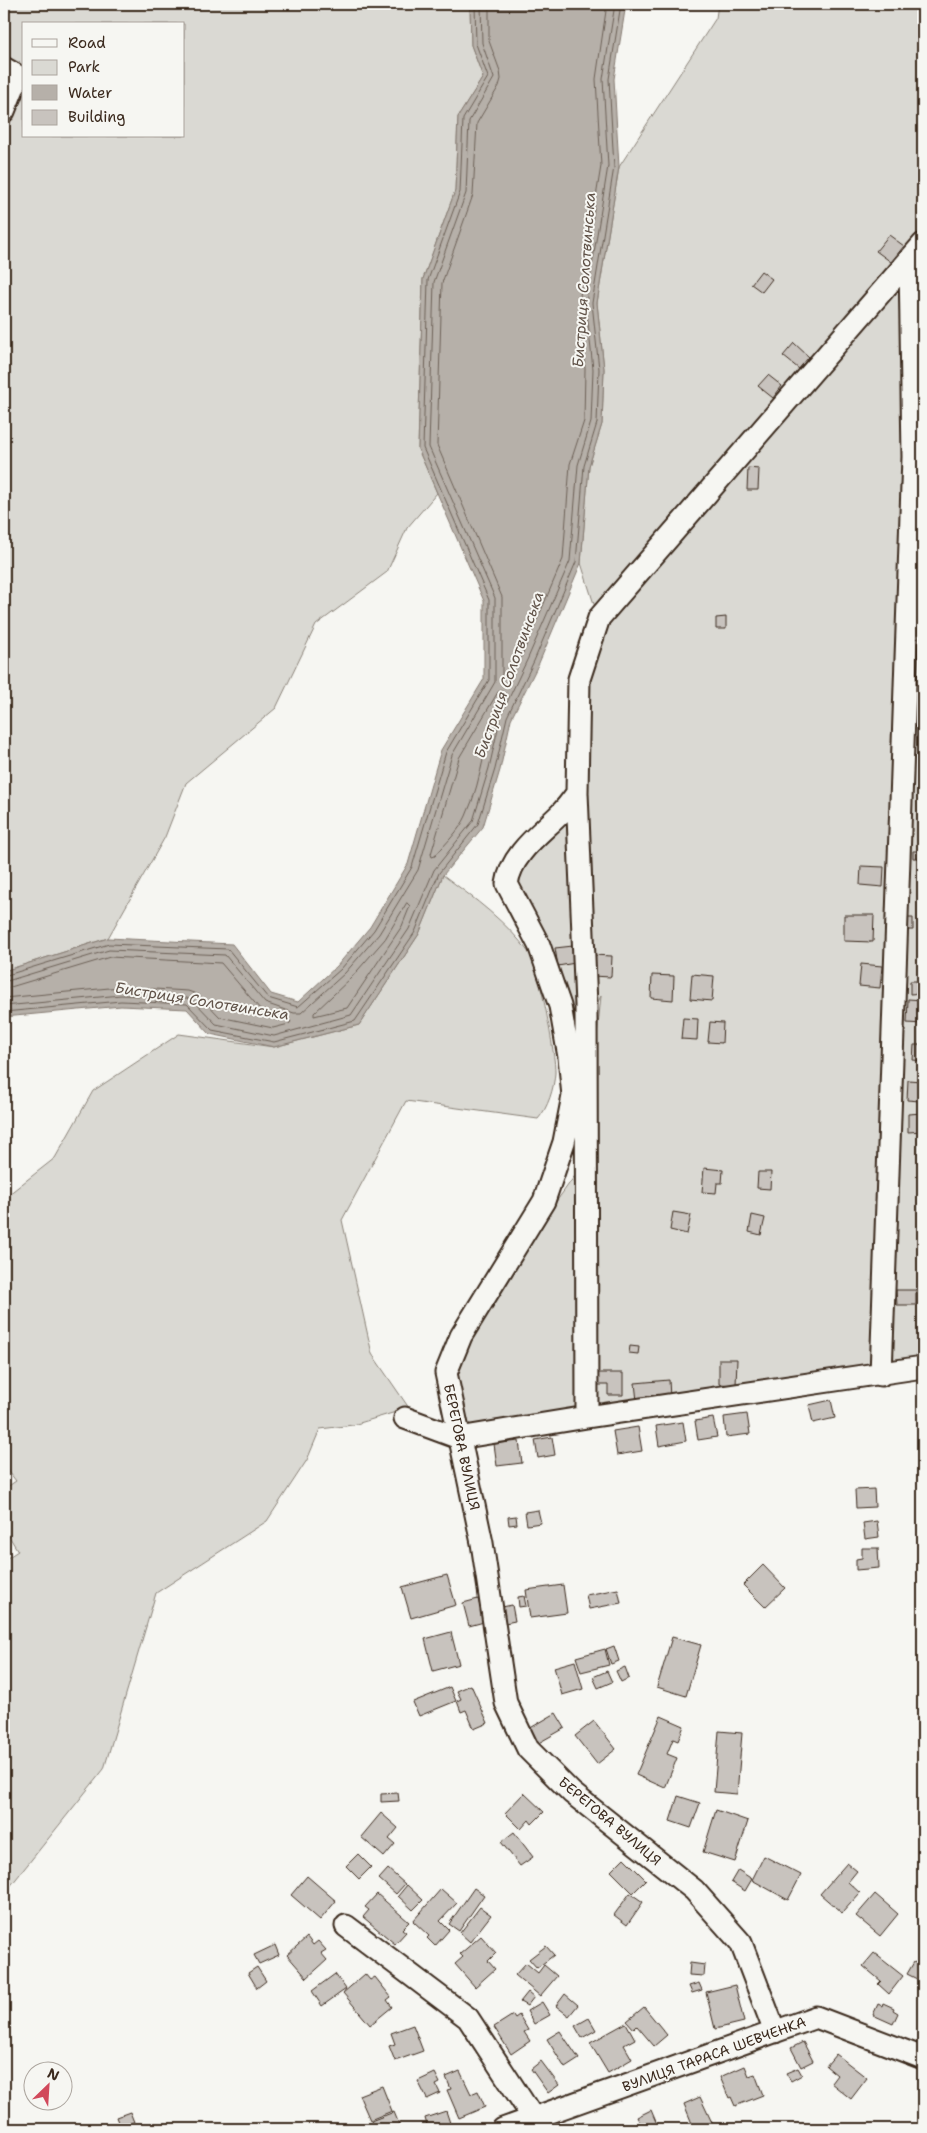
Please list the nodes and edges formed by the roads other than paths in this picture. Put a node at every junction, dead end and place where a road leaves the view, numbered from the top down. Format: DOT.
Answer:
graph roads {
  1 [pos="4,68"];
  2 [pos="4,111"];
  3 [pos="923,244"];
  4 [pos="910,261"];
  5 [pos="577,793"];
  6 [pos="923,1367"];
  7 [pos="880,1375"];
  8 [pos="588,1417"];
  9 [pos="405,1418"];
  10 [pos="459,1438"];
  11 [pos="346,1926"];
  12 [pos="775,2032"];
  13 [pos="923,2058"];
  14 [pos="534,2119"];
  15 [pos="504,2129"];
  1 -- 2 [label="street"];
  3 -- 4 [label="street"];
  4 -- 5 [label="street"];
  4 -- 7 [label="street"];
  5 -- 8 [label="street"];
  5 -- 10 [label="street, БЕРЕГОВА ВУЛИЦЯ"];
  6 -- 7 [label="street"];
  7 -- 8 [label="street"];
  8 -- 10 [label="street"];
  9 -- 10 [label="street"];
  10 -- 12 [label="street, БЕРЕГОВА ВУЛИЦЯ"];
  11 -- 14 [label="street"];
  12 -- 13 [label="street, ВУЛИЦЯ ТАРАСА ШЕВЧЕНКА"];
  12 -- 14 [label="street, ВУЛИЦЯ ТАРАСА ШЕВЧЕНКА"];
  14 -- 15 [label="street, ВУЛИЦЯ ТАРАСА ШЕВЧЕНКА"];
}
